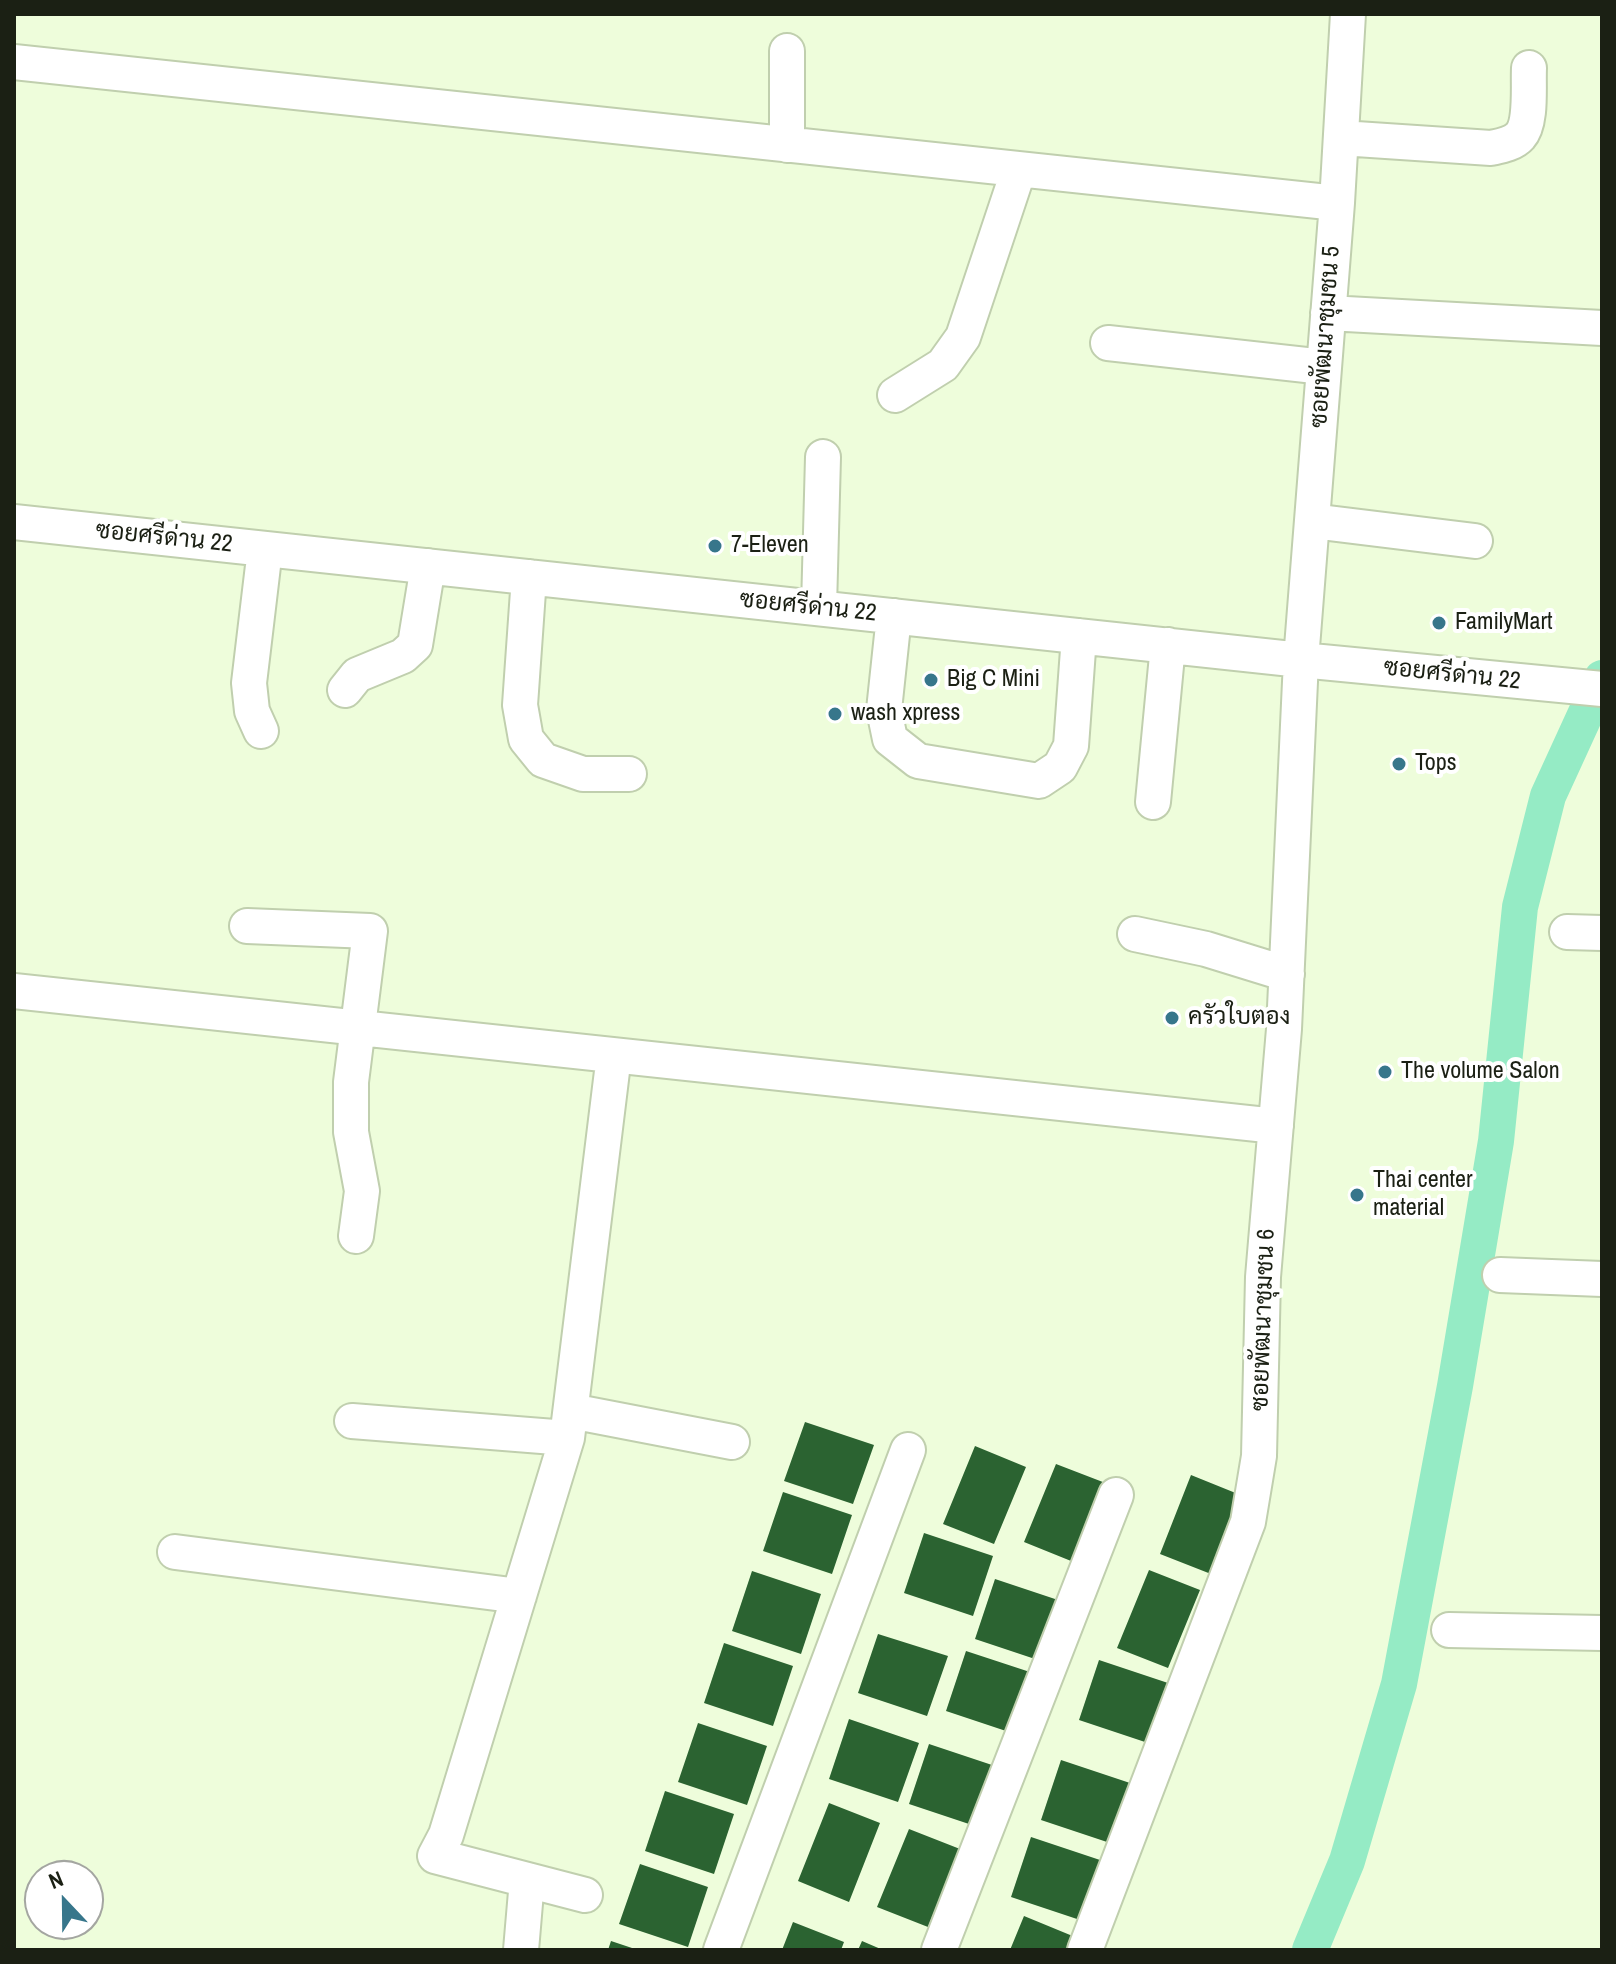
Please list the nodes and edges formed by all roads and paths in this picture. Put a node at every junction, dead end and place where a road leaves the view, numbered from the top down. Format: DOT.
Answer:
graph roads {
  1 [pos="1348,14"];
  2 [pos="787,51"];
  3 [pos="14,62"];
  4 [pos="1529,68"];
  5 [pos="1341,138"];
  6 [pos="787,145"];
  7 [pos="1019,169"];
  8 [pos="1337,203"];
  9 [pos="1328,313"];
  10 [pos="1602,328"];
  11 [pos="1108,343"];
  12 [pos="1324,367"];
  13 [pos="895,395"];
  14 [pos="823,457"];
  15 [pos="1312,521"];
  16 [pos="14,522"];
  17 [pos="1475,541"];
  18 [pos="265,549"];
  19 [pos="428,566"];
  20 [pos="529,577"];
  21 [pos="819,607"];
  22 [pos="894,616"];
  23 [pos="1079,636"];
  24 [pos="1168,645"];
  25 [pos="1301,660"];
  26 [pos="1602,689"];
  27 [pos="345,690"];
  28 [pos="261,731"];
  29 [pos="629,774"];
  30 [pos="1153,802"];
  31 [pos="247,926"];
  32 [pos="1567,932"];
  33 [pos="1602,933"];
  34 [pos="1135,934"];
  35 [pos="1287,974"];
  36 [pos="14,991"];
  37 [pos="359,1027"];
  38 [pos="614,1055"];
  39 [pos="1276,1126"];
  40 [pos="356,1236"];
  41 [pos="1500,1275"];
  42 [pos="1602,1279"];
  43 [pos="352,1421"];
  44 [pos="569,1425"];
  45 [pos="732,1442"];
  46 [pos="908,1450"];
  47 [pos="1116,1495"];
  48 [pos="175,1552"];
  49 [pos="519,1596"];
  50 [pos="1449,1630"];
  51 [pos="1602,1633"];
  52 [pos="527,1880"];
  53 [pos="585,1895"];
  54 [pos="521,1950"];
  55 [pos="721,1950"];
  56 [pos="939,1950"];
  57 [pos="1085,1950"];
  1 -- 5 [label="street, ซอยพัฒนาชุมชน 5"];
  2 -- 6 [label="street"];
  3 -- 6 [label="street"];
  4 -- 5 [label="street"];
  5 -- 8 [label="street, ซอยพัฒนาชุมชน 5"];
  6 -- 7 [label="street"];
  7 -- 8 [label="street"];
  7 -- 13 [label="street"];
  8 -- 9 [label="street, ซอยพัฒนาชุมชน 5"];
  9 -- 10 [label="street"];
  9 -- 12 [label="street, ซอยพัฒนาชุมชน 5"];
  11 -- 12 [label="street"];
  12 -- 15 [label="street, ซอยพัฒนาชุมชน 5"];
  14 -- 21 [label="street"];
  15 -- 17 [label="street"];
  15 -- 25 [label="street, ซอยพัฒนาชุมชน 5"];
  16 -- 18 [label="street, ซอยศรีด่าน 22"];
  18 -- 19 [label="street, ซอยศรีด่าน 22"];
  18 -- 28 [label="street"];
  19 -- 20 [label="street, ซอยศรีด่าน 22"];
  19 -- 27 [label="street"];
  20 -- 21 [label="street, ซอยศรีด่าน 22"];
  20 -- 29 [label="street"];
  21 -- 22 [label="street, ซอยศรีด่าน 22"];
  22 -- 23 [label="street, ซอยศรีด่าน 22"];
  22 -- 23 [label="street"];
  23 -- 24 [label="street, ซอยศรีด่าน 22"];
  24 -- 25 [label="street, ซอยศรีด่าน 22"];
  24 -- 30 [label="street"];
  25 -- 26 [label="street, ซอยศรีด่าน 22"];
  25 -- 35 [label="street, ซอยพัฒนาชุมชน 6"];
  31 -- 37 [label="street"];
  32 -- 33 [label="street"];
  34 -- 35 [label="street"];
  35 -- 39 [label="street, ซอยพัฒนาชุมชน 6"];
  36 -- 37 [label="street"];
  37 -- 38 [label="street"];
  37 -- 40 [label="street"];
  38 -- 39 [label="street"];
  38 -- 44 [label="street"];
  39 -- 57 [label="street, ซอยพัฒนาชุมชน 6"];
  41 -- 42 [label="street"];
  43 -- 44 [label="street"];
  44 -- 45 [label="street"];
  44 -- 49 [label="street"];
  46 -- 55 [label="street"];
  47 -- 56 [label="street"];
  48 -- 49 [label="street"];
  49 -- 52 [label="street"];
  50 -- 51 [label="street"];
  52 -- 53 [label="street"];
  52 -- 54 [label="street"];
}
